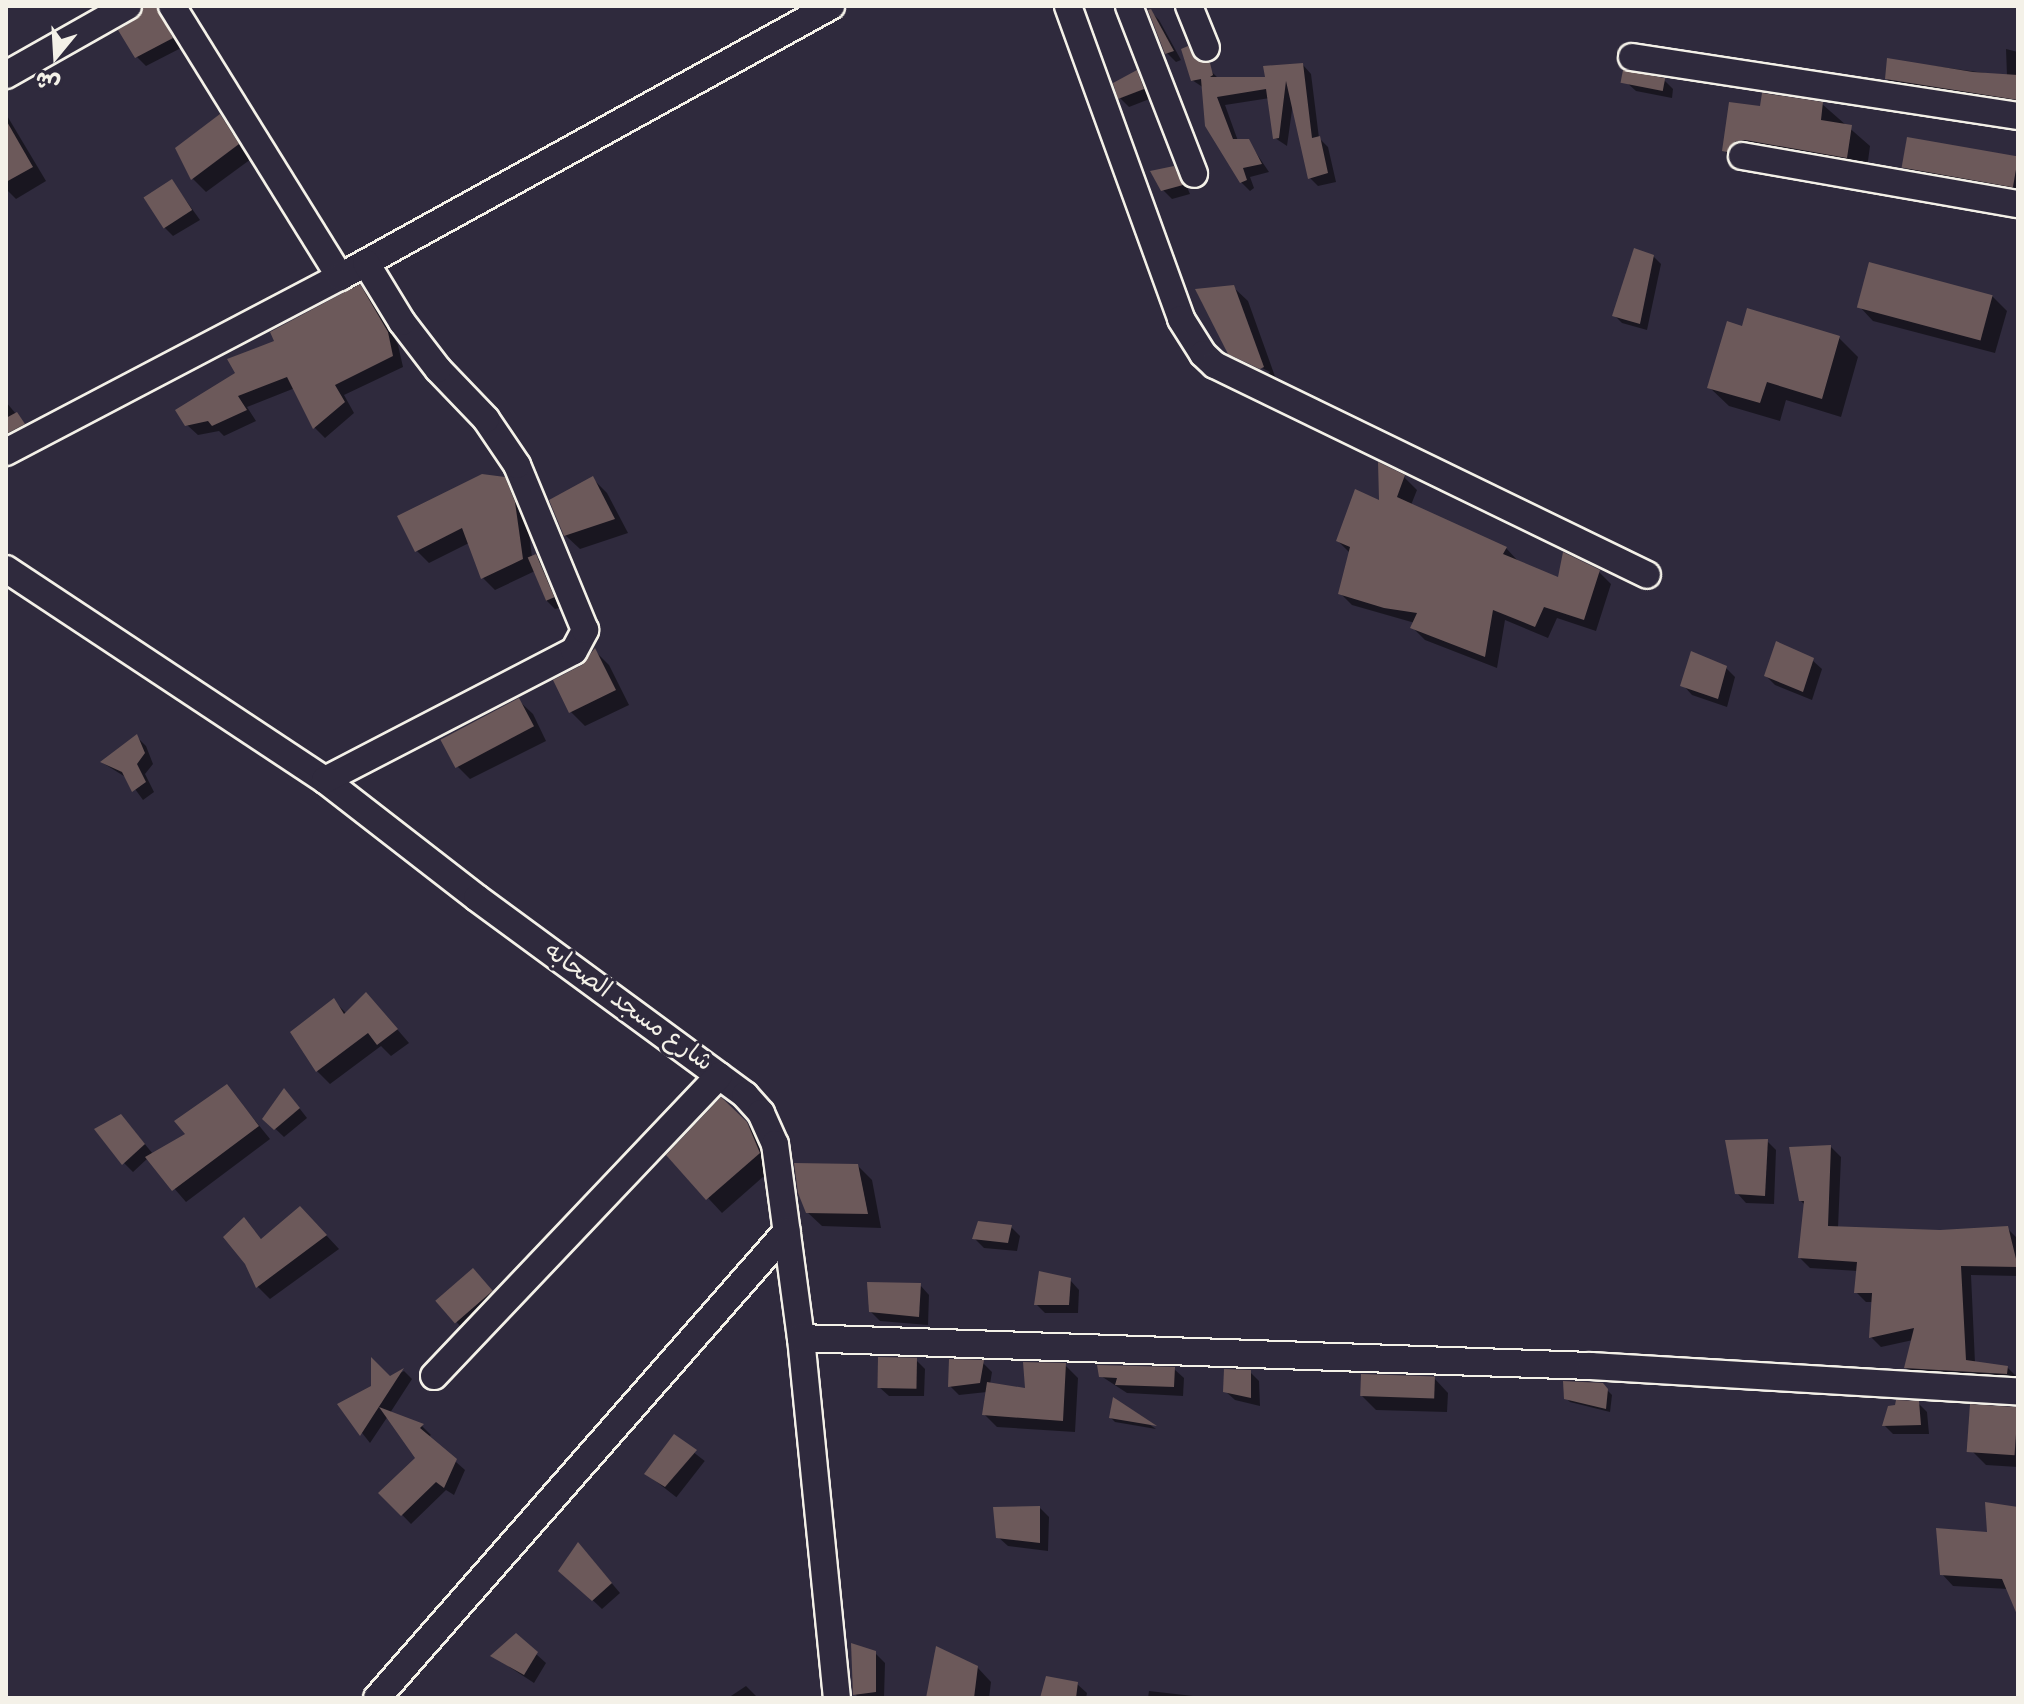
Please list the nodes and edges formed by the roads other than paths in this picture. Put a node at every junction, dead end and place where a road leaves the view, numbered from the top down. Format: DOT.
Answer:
graph roads {
  1 [pos="128,6"];
  2 [pos="172,6"];
  3 [pos="831,6"];
  4 [pos="1068,6"];
  5 [pos="1129,6"];
  6 [pos="1189,6"];
  7 [pos="1206,48"];
  8 [pos="1632,57"];
  9 [pos="6,75"];
  10 [pos="2018,116"];
  11 [pos="1742,156"];
  12 [pos="1194,174"];
  13 [pos="2018,204"];
  14 [pos="366,263"];
  15 [pos="340,277"];
  16 [pos="6,452"];
  17 [pos="6,569"];
  18 [pos="1647,575"];
  19 [pos="325,780"];
  20 [pos="719,1076"];
  21 [pos="787,1231"];
  22 [pos="801,1338"];
  23 [pos="434,1376"];
  24 [pos="2018,1391"];
  25 [pos="377,1698"];
  26 [pos="837,1698"];
  1 -- 9 [label="street"];
  2 -- 15 [label="street"];
  3 -- 14 [label="street"];
  4 -- 18 [label="street"];
  5 -- 12 [label="street"];
  6 -- 7 [label="street"];
  8 -- 10 [label="street"];
  11 -- 13 [label="street"];
  14 -- 15 [label="street"];
  14 -- 19 [label="street"];
  15 -- 16 [label="street"];
  17 -- 19 [label="street, شارع مسجد الصحابه"];
  19 -- 20 [label="street, شارع مسجد الصحابه"];
  20 -- 21 [label="street, شارع مسجد الصحابه"];
  20 -- 23 [label="street"];
  21 -- 22 [label="street, شارع مسجد الصحابه"];
  21 -- 25 [label="street"];
  22 -- 24 [label="street"];
  22 -- 26 [label="street, شارع مسجد الصحابه"];
}
